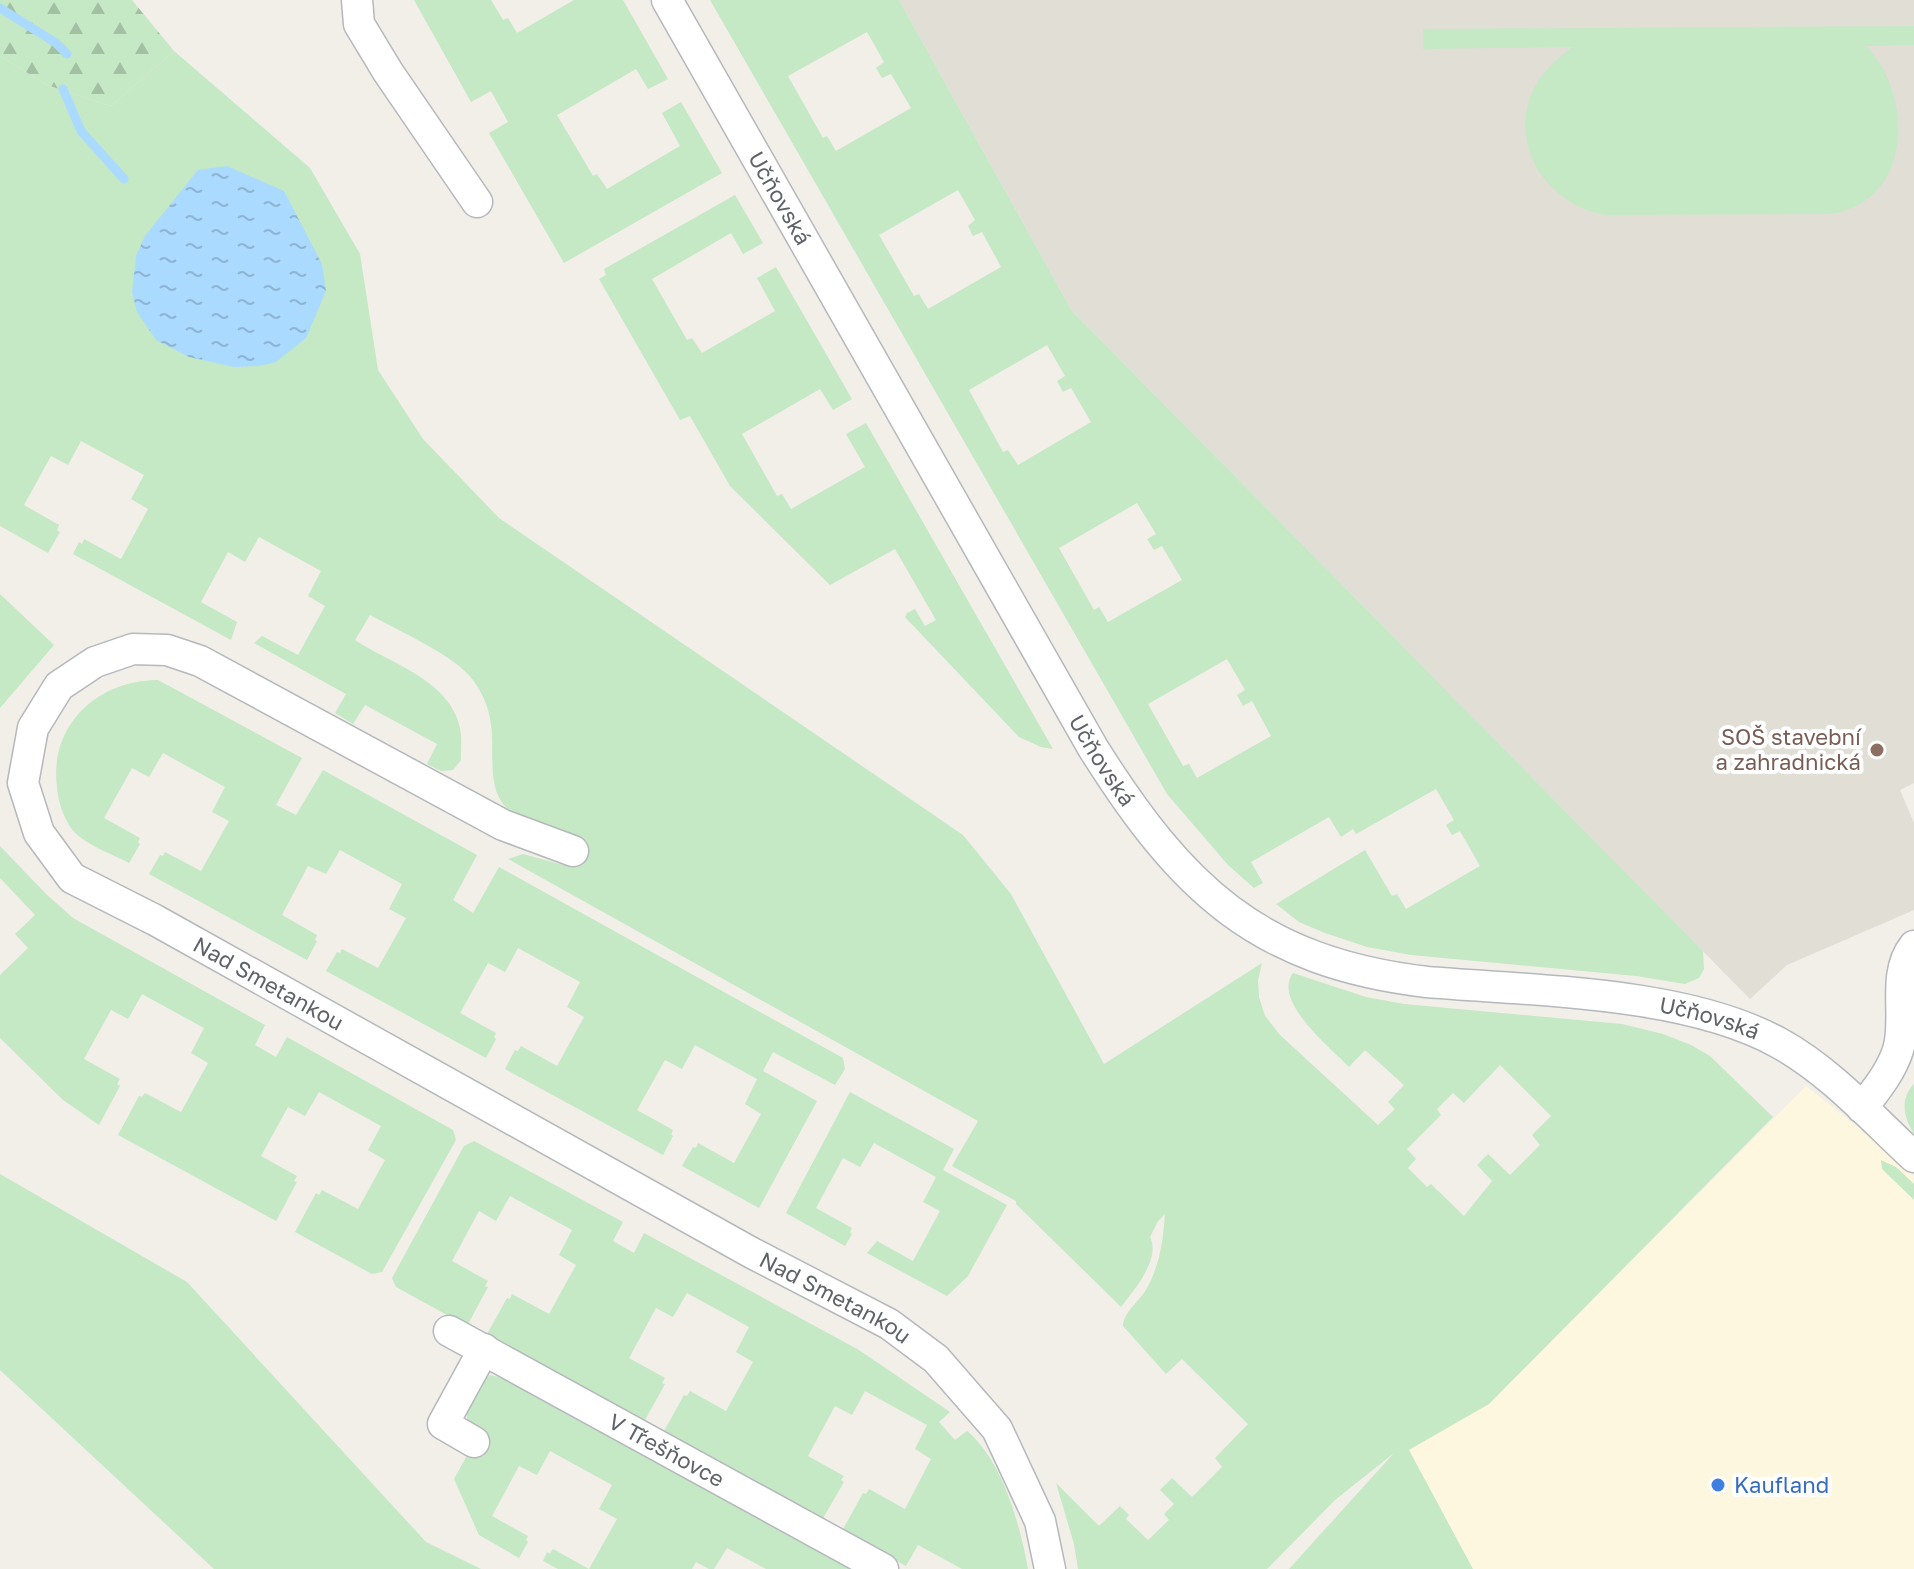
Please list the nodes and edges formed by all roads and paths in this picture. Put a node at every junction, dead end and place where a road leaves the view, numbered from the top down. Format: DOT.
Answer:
graph roads {
  1 [pos="357,0"];
  2 [pos="667,0"];
  3 [pos="477,202"];
  4 [pos="573,851"];
  5 [pos="1914,946"];
  6 [pos="1862,1108"];
  7 [pos="1914,1157"];
  8 [pos="449,1331"];
  9 [pos="484,1349"];
  10 [pos="474,1442"];
  11 [pos="874,1567"];
  12 [pos="1050,1569"];
  1 -- 3 [label="street"];
  2 -- 6 [label="street, Učňovská"];
  4 -- 12 [label="street, Nad Smetankou"];
  5 -- 6 [label="street"];
  6 -- 7 [label="street, Učňovská"];
  8 -- 9 [label="street, V Třešňovce"];
  9 -- 10 [label="street"];
  9 -- 11 [label="street, V Třešňovce"];
}
